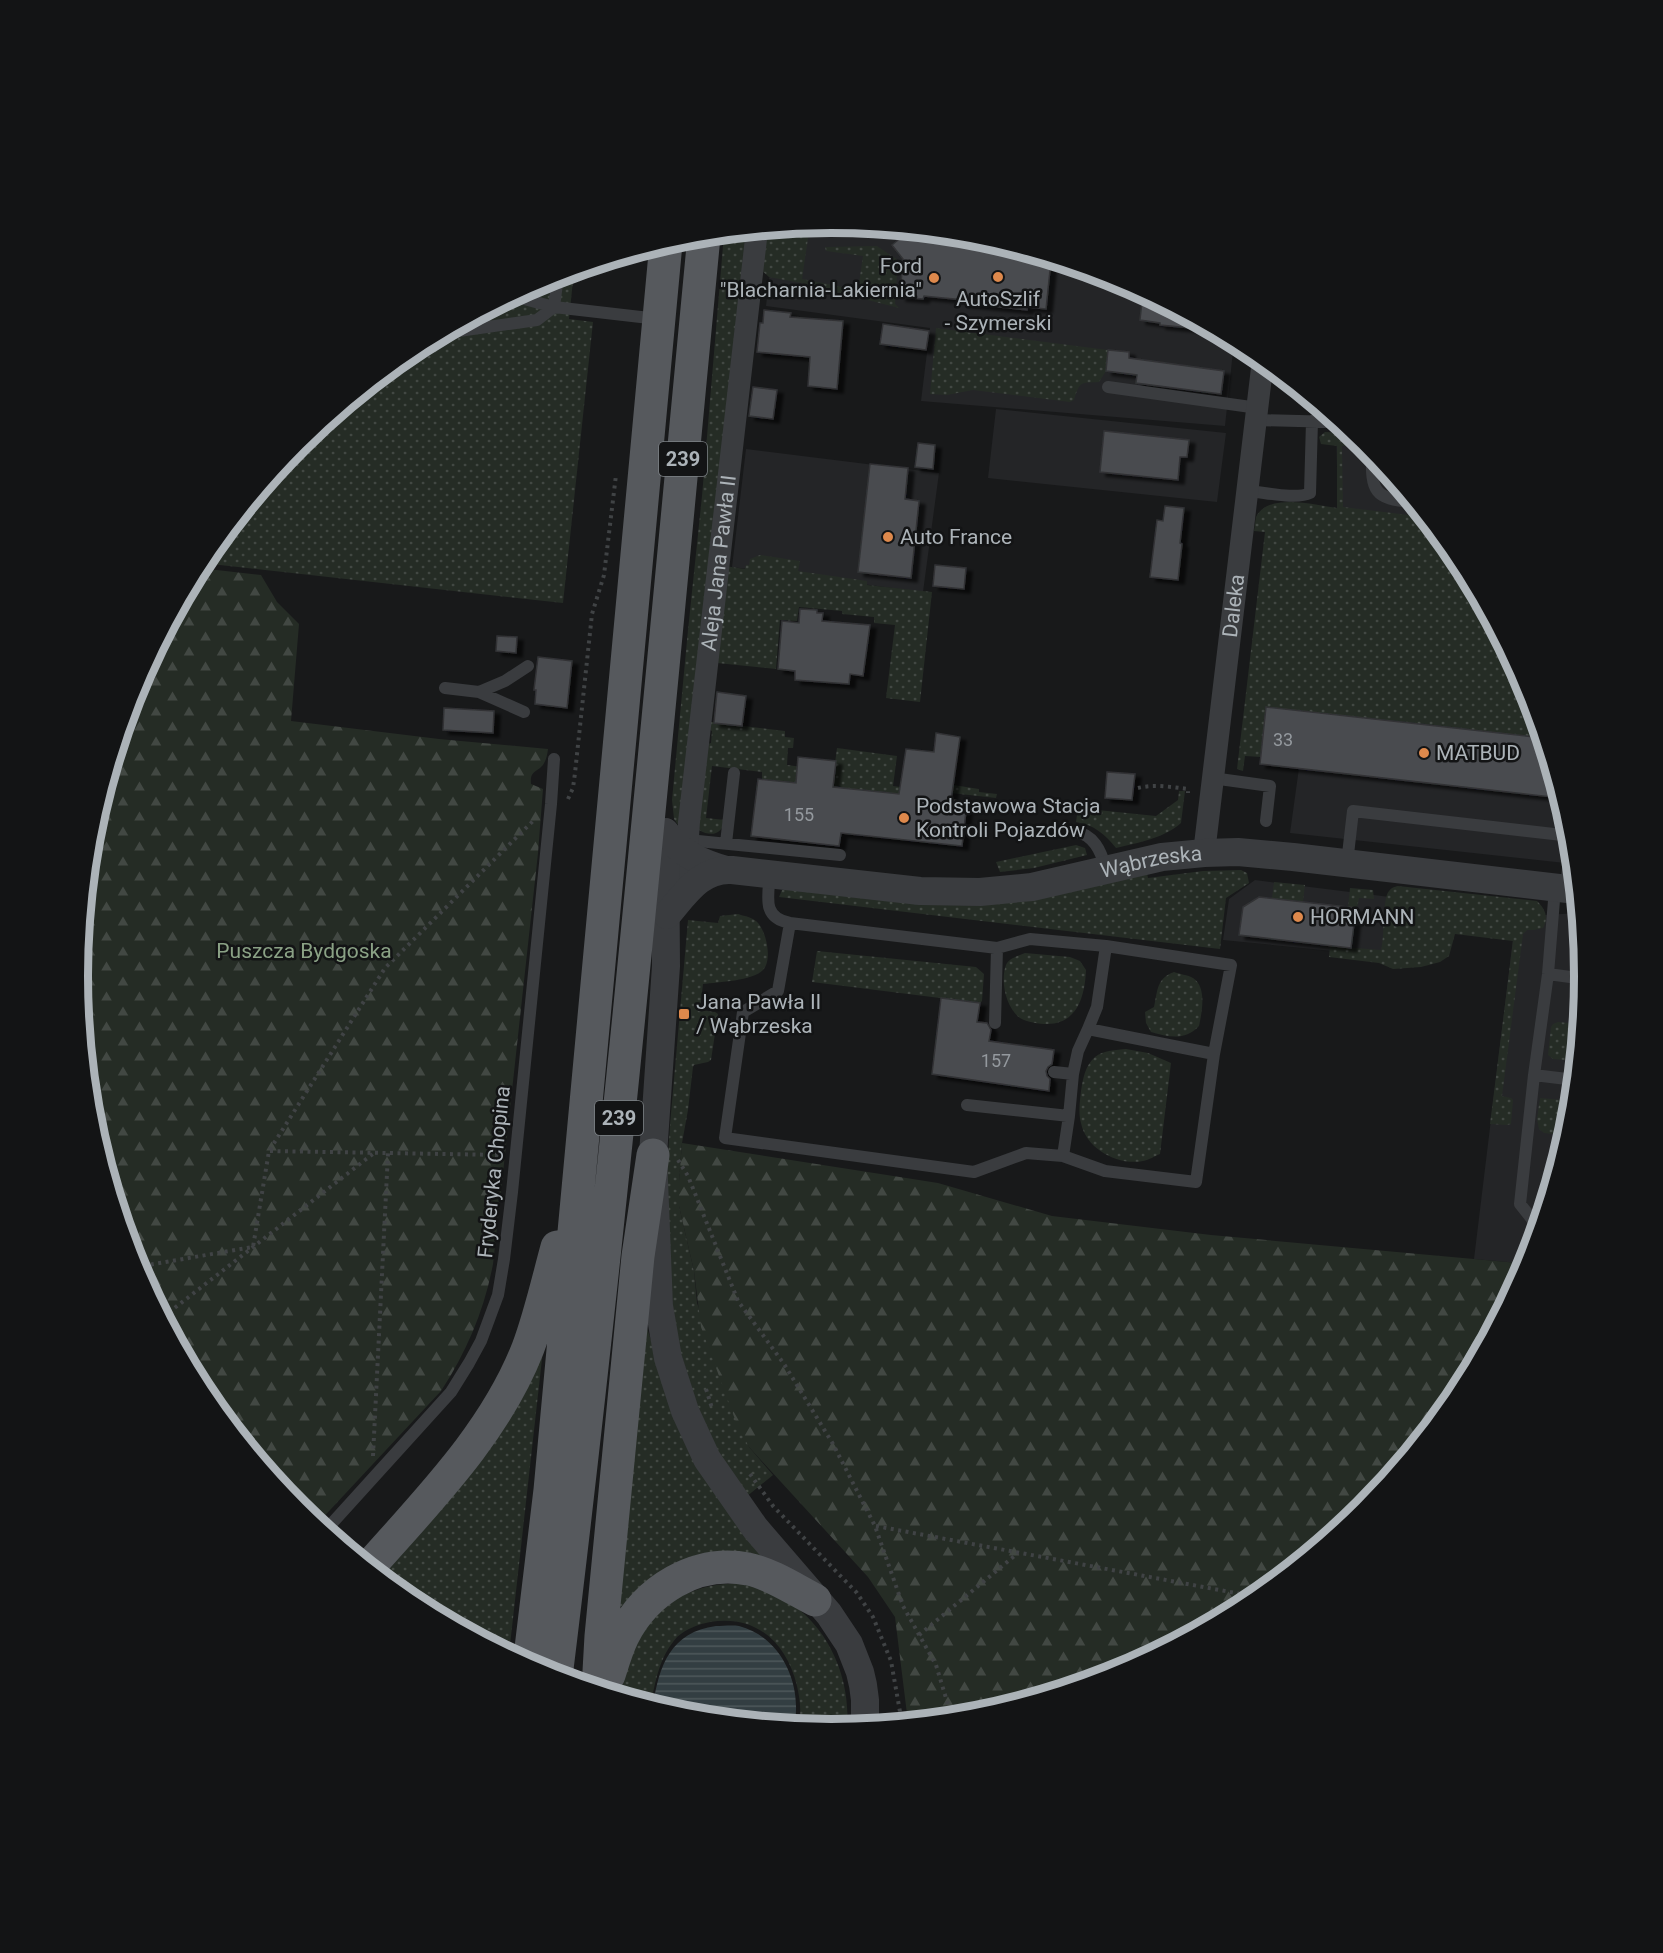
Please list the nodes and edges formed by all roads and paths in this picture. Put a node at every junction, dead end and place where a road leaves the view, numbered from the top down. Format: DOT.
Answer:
graph roads {
  1 [pos="756,238"];
  2 [pos="703,245"];
  3 [pos="665,253"];
  4 [pos="557,286"];
  5 [pos="526,300"];
  6 [pos="554,307"];
  7 [pos="659,319"];
  8 [pos="465,330"];
  9 [pos="1262,371"];
  10 [pos="1108,387"];
  11 [pos="1257,414"];
  12 [pos="1312,421"];
  13 [pos="1325,421"];
  14 [pos="617,464"];
  15 [pos="1372,467"];
  16 [pos="1248,491"];
  17 [pos="1402,501"];
  18 [pos="653,620"];
  19 [pos="528,666"];
  20 [pos="445,688"];
  21 [pos="478,692"];
  22 [pos="524,712"];
  23 [pos="656,748"];
  24 [pos="554,759"];
  25 [pos="734,773"];
  26 [pos="1212,778"];
  27 [pos="1138,788"];
  28 [pos="551,804"];
  29 [pos="1208,814"];
  30 [pos="1266,821"];
  31 [pos="1073,831"];
  32 [pos="1560,835"];
  33 [pos="680,842"];
  34 [pos="1204,853"];
  35 [pos="840,855"];
  36 [pos="726,856"];
  37 [pos="1347,864"];
  38 [pos="1106,869"];
  39 [pos="770,874"];
  40 [pos="1566,889"];
  41 [pos="676,905"];
  42 [pos="790,923"];
  43 [pos="1106,946"];
  44 [pos="997,948"];
  45 [pos="1548,974"];
  46 [pos="1574,978"];
  47 [pos="995,1023"];
  48 [pos="1088,1029"];
  49 [pos="1214,1054"];
  50 [pos="1054,1072"];
  51 [pos="1073,1074"];
  52 [pos="1534,1075"];
  53 [pos="1567,1079"];
  54 [pos="967,1105"];
  55 [pos="1069,1116"];
  56 [pos="269,1151"];
  57 [pos="374,1153"];
  58 [pos="388,1153"];
  59 [pos="516,1155"];
  60 [pos="1063,1156"];
  61 [pos="581,1158"];
  62 [pos="663,1160"];
  63 [pos="1533,1220"];
  64 [pos="253,1247"];
  65 [pos="146,1264"];
  66 [pos="169,1312"];
  67 [pos="704,1384"];
  68 [pos="715,1416"];
  69 [pos="748,1472"];
  70 [pos="372,1481"];
  71 [pos="331,1525"];
  72 [pos="875,1526"];
  73 [pos="1018,1553"];
  74 [pos="374,1562"];
  75 [pos="1243,1594"];
  76 [pos="815,1600"];
  77 [pos="919,1635"];
  78 [pos="530,1655"];
  79 [pos="557,1667"];
  80 [pos="598,1682"];
  81 [pos="606,1684"];
  82 [pos="949,1709"];
  83 [pos="901,1716"];
  84 [pos="865,1719"];
  1 -- 33 [label="street, Aleja Jana Pawła II"];
  2 -- 18 [label="main road, Aleja Jana Pawła II / 239"];
  3 -- 7 [label="main road, 239"];
  4 -- 6 [label="lane"];
  5 -- 6 [label="lane"];
  6 -- 7 [label="lane"];
  6 -- 8 [label="lane"];
  7 -- 18 [label="main road, 239"];
  9 -- 11 [label="street, Daleka"];
  10 -- 11 [label="lane"];
  11 -- 12 [label="lane"];
  11 -- 16 [label="street, Daleka"];
  12 -- 13 [label="lane"];
  12 -- 16 [label="lane"];
  14 -- 28 [label="path"];
  15 -- 17 [label="lane"];
  16 -- 26 [label="street, Daleka"];
  18 -- 23 [label="main road, 239"];
  18 -- 61 [label="main road, 239"];
  19 -- 21 [label="lane"];
  20 -- 21 [label="lane"];
  21 -- 22 [label="lane"];
  23 -- 33 [label="main road"];
  23 -- 79 [label="main road, 239"];
  24 -- 28 [label="lane, Fryderyka Chopina"];
  25 -- 36 [label="lane"];
  26 -- 29 [label="street, Daleka"];
  26 -- 30 [label="lane"];
  27 -- 29 [label="path"];
  28 -- 56 [label="path"];
  28 -- 59 [label="lane, Fryderyka Chopina"];
  29 -- 34 [label="street, Daleka"];
  31 -- 38 [label="lane"];
  32 -- 37 [label="lane"];
  33 -- 36 [label="street, Wąbrzeska"];
  33 -- 41 [label="street"];
  34 -- 37 [label="street, Wąbrzeska"];
  34 -- 38 [label="street, Wąbrzeska"];
  35 -- 36 [label="lane"];
  36 -- 39 [label="street, Wąbrzeska"];
  36 -- 41 [label="street, Wąbrzeska"];
  37 -- 40 [label="street, Wąbrzeska"];
  38 -- 39 [label="street, Wąbrzeska"];
  39 -- 42 [label="lane"];
  40 -- 45 [label="lane"];
  41 -- 62 [label="street"];
  42 -- 44 [label="lane"];
  42 -- 60 [label="lane"];
  43 -- 44 [label="lane"];
  43 -- 48 [label="lane"];
  43 -- 49 [label="lane"];
  44 -- 47 [label="lane"];
  45 -- 46 [label="lane"];
  45 -- 52 [label="lane"];
  48 -- 49 [label="lane"];
  48 -- 51 [label="lane"];
  49 -- 60 [label="lane"];
  50 -- 51 [label="lane"];
  51 -- 55 [label="lane"];
  52 -- 53 [label="lane"];
  52 -- 63 [label="lane"];
  54 -- 55 [label="lane"];
  55 -- 60 [label="lane"];
  56 -- 57 [label="path"];
  56 -- 64 [label="path"];
  57 -- 58 [label="path"];
  57 -- 64 [label="path"];
  58 -- 59 [label="path"];
  58 -- 70 [label="path"];
  59 -- 70 [label="lane, Fryderyka Chopina"];
  61 -- 74 [label="main road"];
  61 -- 78 [label="main road, 239"];
  62 -- 72 [label="path"];
  62 -- 76 [label="street"];
  62 -- 80 [label="main road"];
  64 -- 65 [label="path"];
  64 -- 66 [label="path"];
  67 -- 68 [label="path"];
  69 -- 83 [label="path"];
  70 -- 71 [label="lane, Fryderyka Chopina"];
  72 -- 73 [label="path"];
  72 -- 77 [label="path"];
  73 -- 75 [label="path"];
  73 -- 77 [label="path"];
  76 -- 81 [label="main road"];
  76 -- 84 [label="street"];
  77 -- 82 [label="path"];
}
